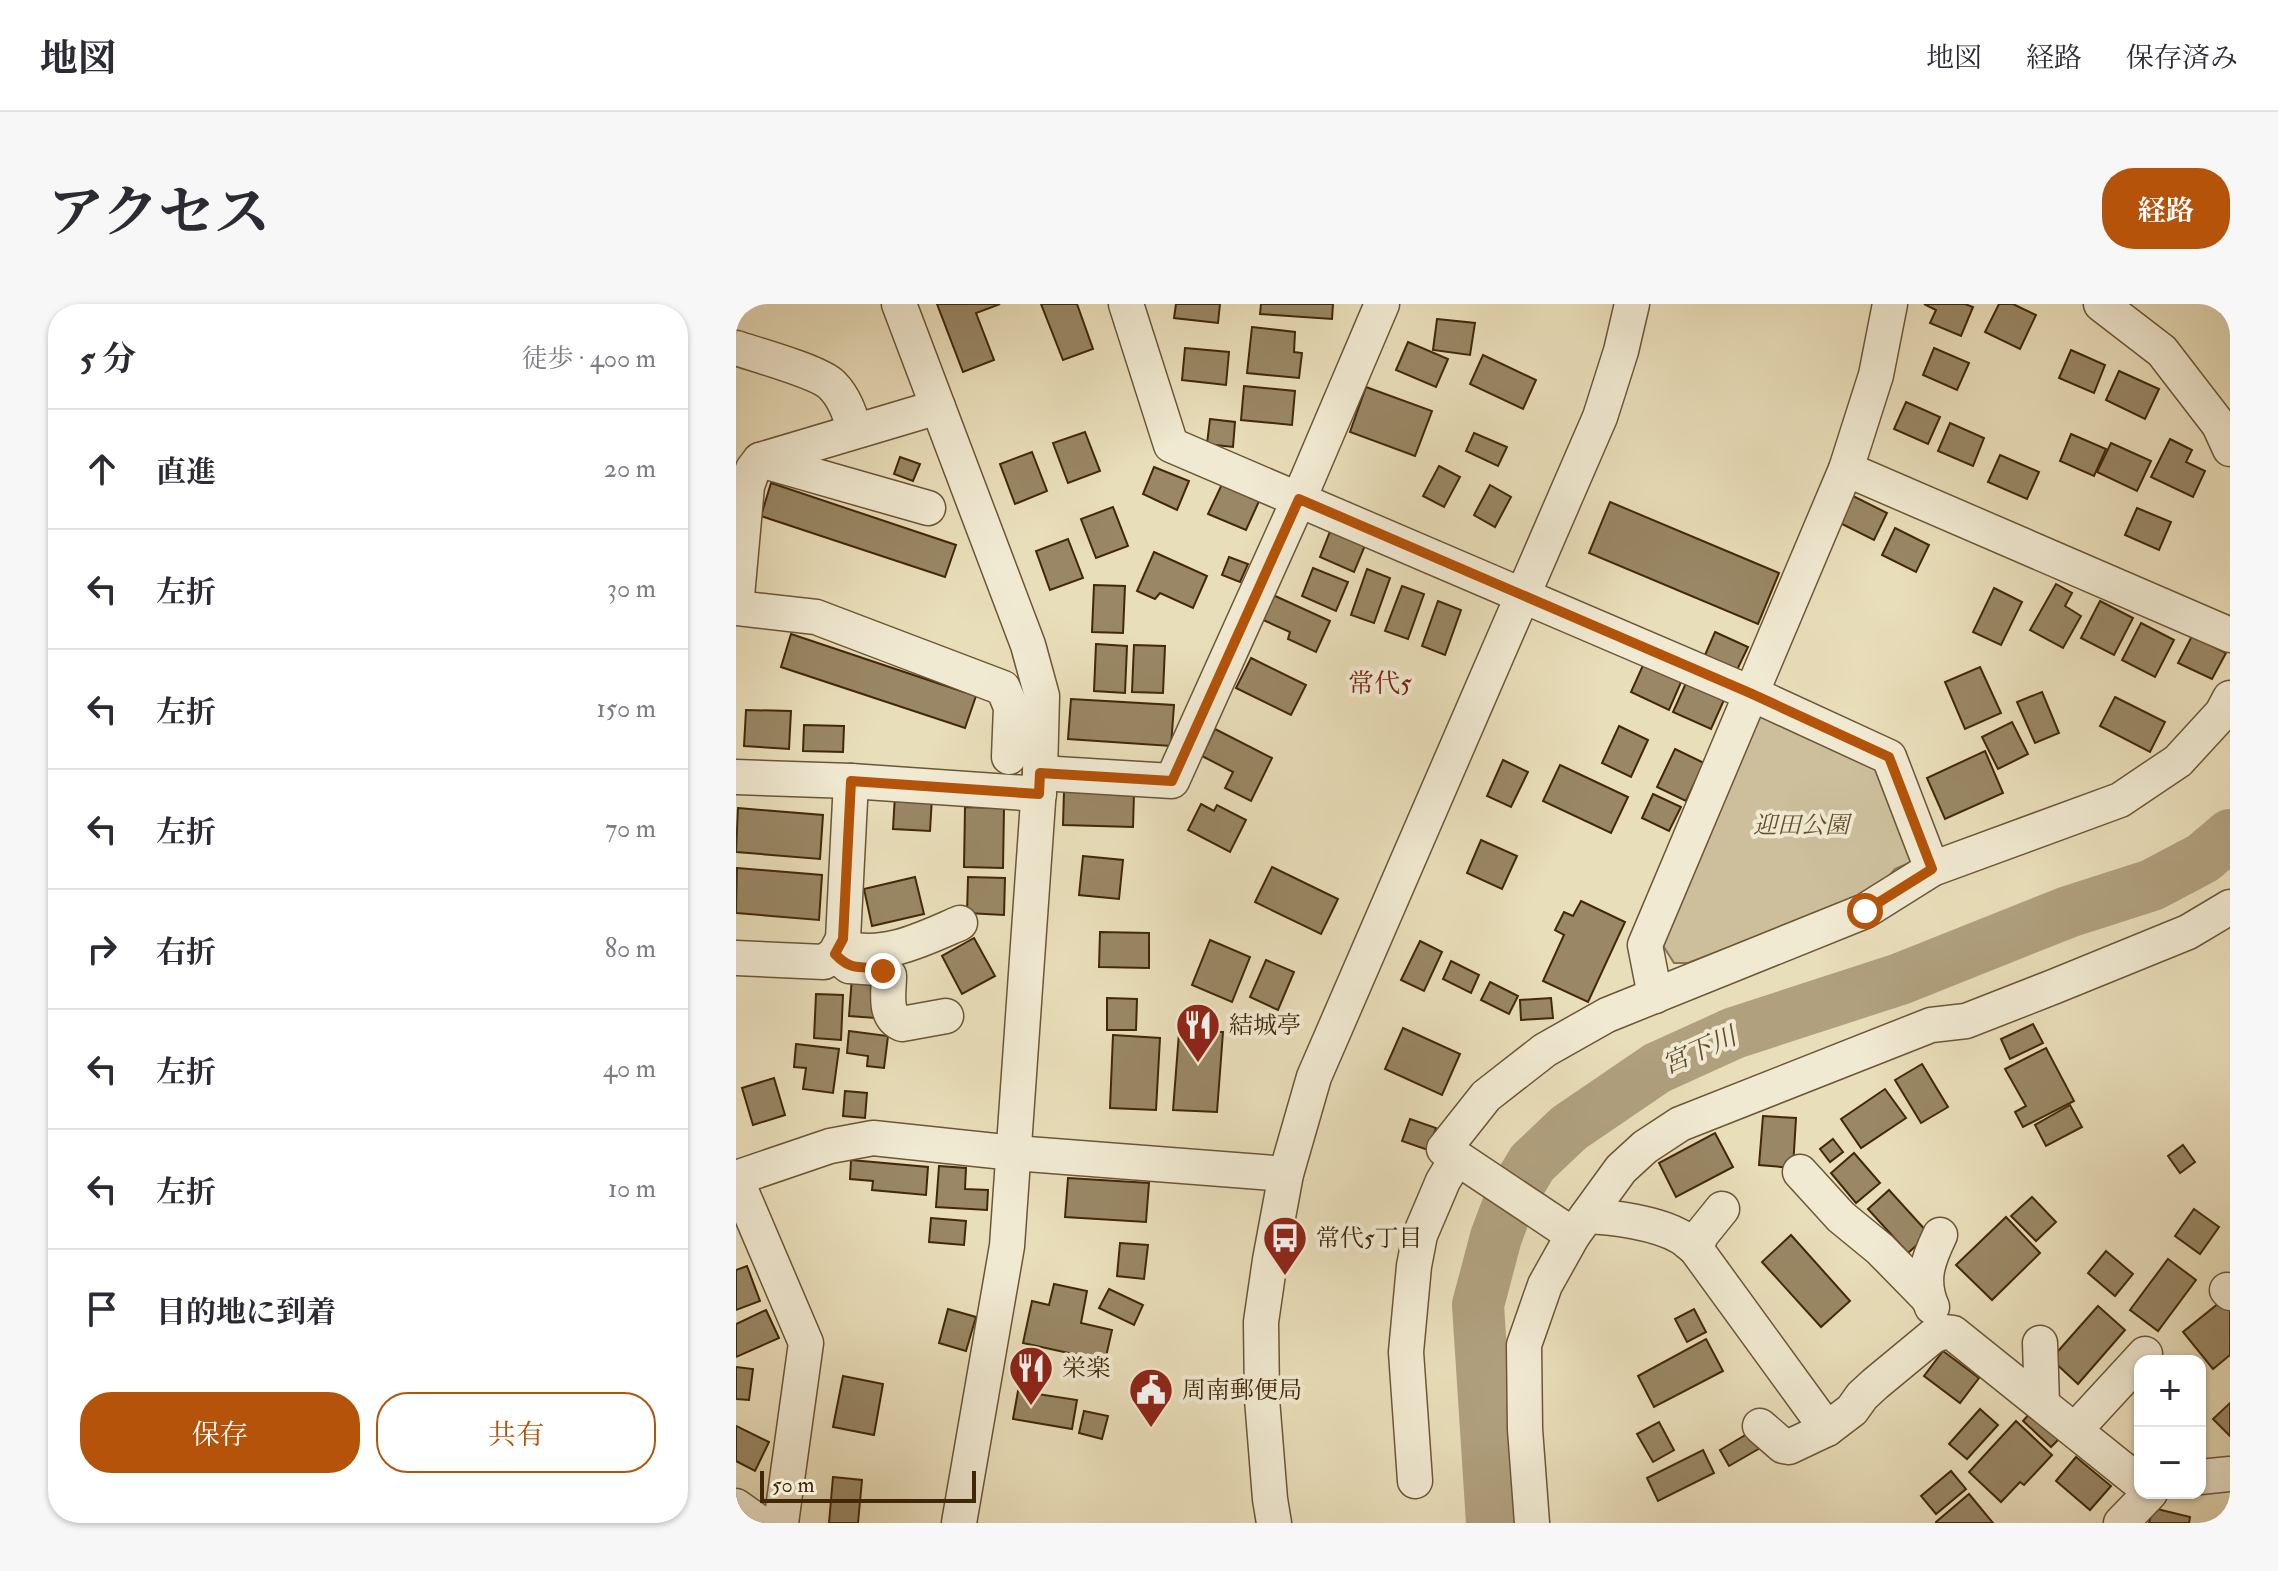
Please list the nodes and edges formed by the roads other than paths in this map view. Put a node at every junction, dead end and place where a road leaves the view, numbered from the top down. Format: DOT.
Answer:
graph roads {
  1 [pos="899,304"];
  2 [pos="1126,304"];
  3 [pos="1382,304"];
  4 [pos="1632,304"];
  5 [pos="1890,304"];
  6 [pos="2101,304"];
  7 [pos="736,348"];
  8 [pos="938,407"];
  9 [pos="855,431"];
  10 [pos="2226,431"];
  11 [pos="760,460"];
  12 [pos="1846,469"];
  13 [pos="741,498"];
  14 [pos="1299,499"];
  15 [pos="928,508"];
  16 [pos="1522,595"];
  17 [pos="736,607"];
  18 [pos="2230,635"];
  19 [pos="1750,693"];
  20 [pos="2230,698"];
  21 [pos="1009,757"];
  22 [pos="736,777"];
  23 [pos="851,781"];
  24 [pos="1039,783"];
  25 [pos="1932,869"];
  26 [pos="2230,907"];
  27 [pos="960,923"];
  28 [pos="837,950"];
  29 [pos="736,958"];
  30 [pos="1655,996"];
  31 [pos="946,1016"];
  32 [pos="1014,1153"];
  33 [pos="1461,1160"];
  34 [pos="1800,1172"];
  35 [pos="1286,1174"];
  36 [pos="736,1178"];
  37 [pos="1722,1209"];
  38 [pos="1574,1227"];
  39 [pos="1940,1235"];
  40 [pos="1696,1249"];
  41 [pos="1928,1298"];
  42 [pos="1943,1332"];
  43 [pos="2040,1343"];
  44 [pos="2145,1354"];
  45 [pos="2042,1403"];
  46 [pos="1760,1426"];
  47 [pos="1827,1429"];
  48 [pos="2075,1430"];
  49 [pos="2230,1474"];
  50 [pos="2206,1476"];
  51 [pos="2134,1478"];
  52 [pos="1415,1481"];
  53 [pos="2144,1499"];
  54 [pos="736,1506"];
  55 [pos="760,1523"];
  56 [pos="781,1523"];
  57 [pos="959,1523"];
  58 [pos="1274,1523"];
  59 [pos="1532,1523"];
  60 [pos="2121,1523"];
  1 -- 8 [label="street"];
  2 -- 14 [label="street"];
  3 -- 14 [label="street"];
  4 -- 16 [label="street"];
  5 -- 12 [label="street"];
  6 -- 10 [label="street"];
  7 -- 9 [label="street"];
  8 -- 9 [label="street"];
  8 -- 24 [label="street"];
  9 -- 11 [label="street"];
  11 -- 13 [label="street"];
  11 -- 15 [label="street"];
  12 -- 18 [label="street"];
  12 -- 19 [label="street"];
  13 -- 17 [label="street"];
  14 -- 16 [label="street"];
  14 -- 24 [label="street"];
  16 -- 19 [label="street"];
  16 -- 35 [label="street"];
  17 -- 21 [label="street"];
  19 -- 25 [label="street"];
  19 -- 30 [label="street"];
  20 -- 25 [label="street"];
  22 -- 23 [label="street"];
  23 -- 24 [label="street"];
  23 -- 28 [label="street"];
  24 -- 32 [label="street"];
  25 -- 30 [label="street"];
  26 -- 38 [label="street"];
  27 -- 28 [label="street"];
  28 -- 29 [label="street"];
  28 -- 31 [label="street"];
  30 -- 33 [label="street"];
  32 -- 35 [label="street"];
  32 -- 36 [label="street"];
  32 -- 57 [label="street"];
  33 -- 38 [label="street"];
  33 -- 52 [label="street"];
  34 -- 41 [label="street"];
  35 -- 58 [label="street"];
  36 -- 56 [label="street"];
  37 -- 40 [label="street"];
  38 -- 40 [label="street"];
  38 -- 59 [label="street"];
  39 -- 41 [label="street"];
  40 -- 47 [label="street"];
  41 -- 42 [label="street"];
  42 -- 45 [label="street"];
  42 -- 47 [label="street"];
  43 -- 45 [label="street"];
  44 -- 48 [label="street"];
  45 -- 48 [label="street"];
  46 -- 47 [label="street"];
  48 -- 51 [label="street"];
  49 -- 50 [label="street"];
  53 -- 60 [label="street"];
  54 -- 55 [label="street"];
}
